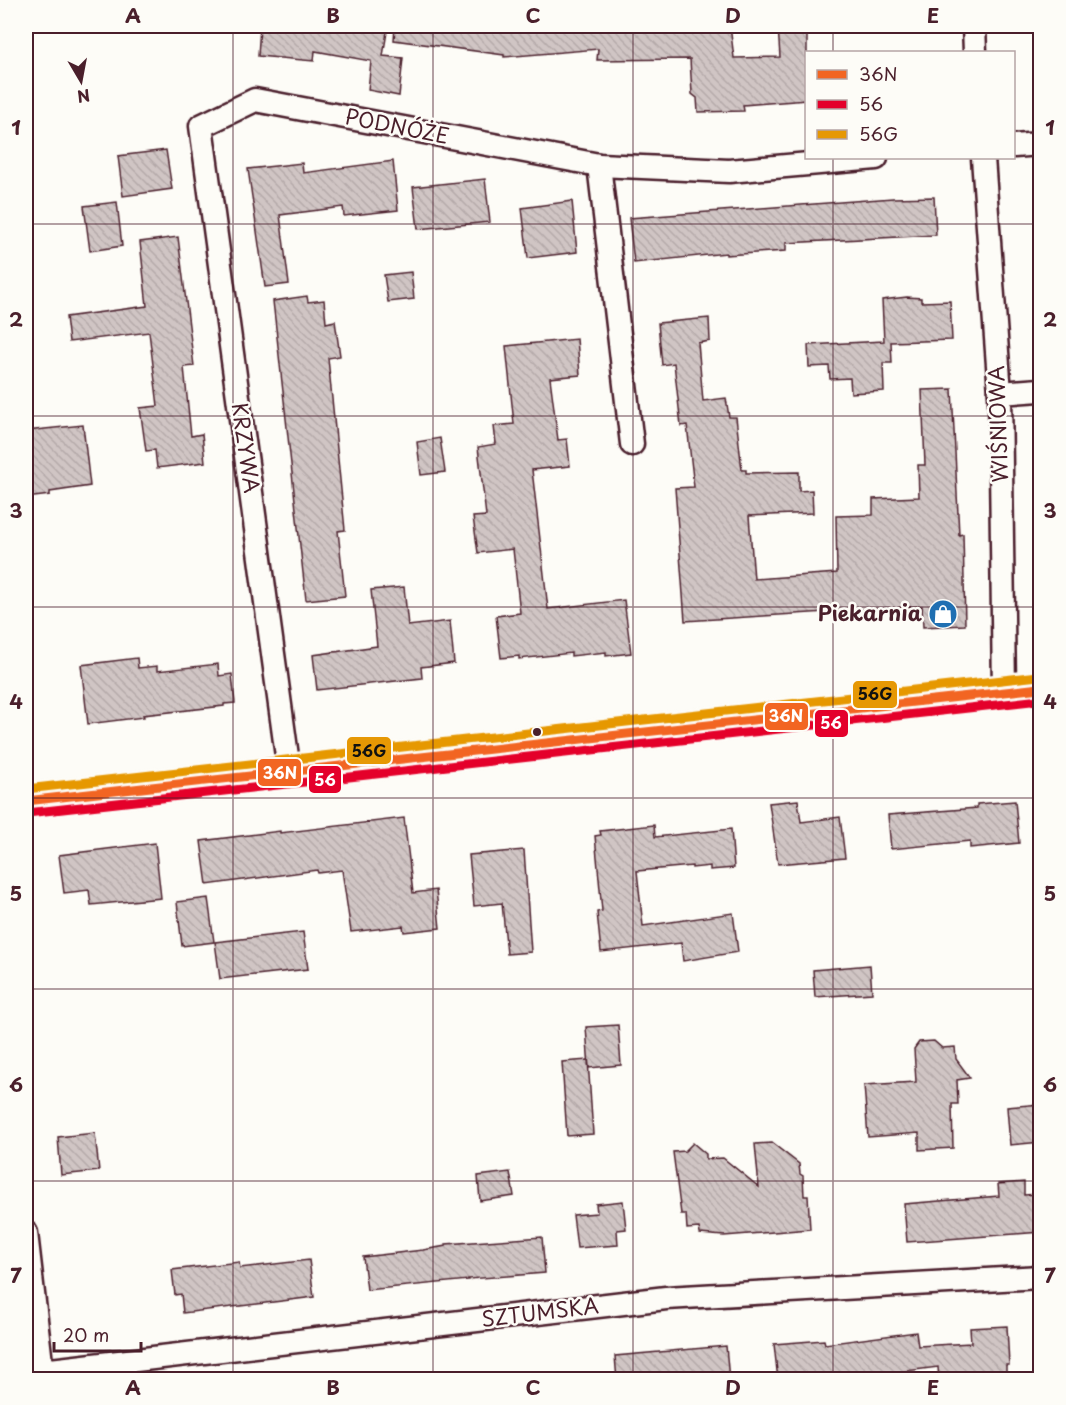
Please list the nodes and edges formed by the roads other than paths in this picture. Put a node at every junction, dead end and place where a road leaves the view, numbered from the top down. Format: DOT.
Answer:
graph roads {
  1 [pos="974,26"];
  2 [pos="975,51"];
  3 [pos="201,126"];
  4 [pos="1041,144"];
  5 [pos="1015,146"];
  6 [pos="865,159"];
  7 [pos="982,159"];
  8 [pos="599,165"];
  9 [pos="1041,390"];
  10 [pos="1000,393"];
  11 [pos="632,444"];
  12 [pos="1041,688"];
  13 [pos="1004,691"];
  14 [pos="289,771"];
  15 [pos="26,801"];
  16 [pos="26,1233"];
  17 [pos="1041,1277"];
  18 [pos="43,1375"];
  1 -- 2 [label="street"];
  3 -- 8 [label="street, PODNÓŻE"];
  3 -- 14 [label="street, KRZYWA"];
  4 -- 5 [label="street"];
  6 -- 8 [label="street, PODNÓŻE"];
  7 -- 10 [label="street, WIŚNIOWA"];
  8 -- 11 [label="street"];
  9 -- 10 [label="street"];
  10 -- 13 [label="street, WIŚNIOWA"];
  12 -- 13 [label="main road"];
  13 -- 14 [label="main road"];
  14 -- 15 [label="main road"];
  16 -- 18 [label="street"];
  17 -- 18 [label="street, SZTUMSKA"];
}
